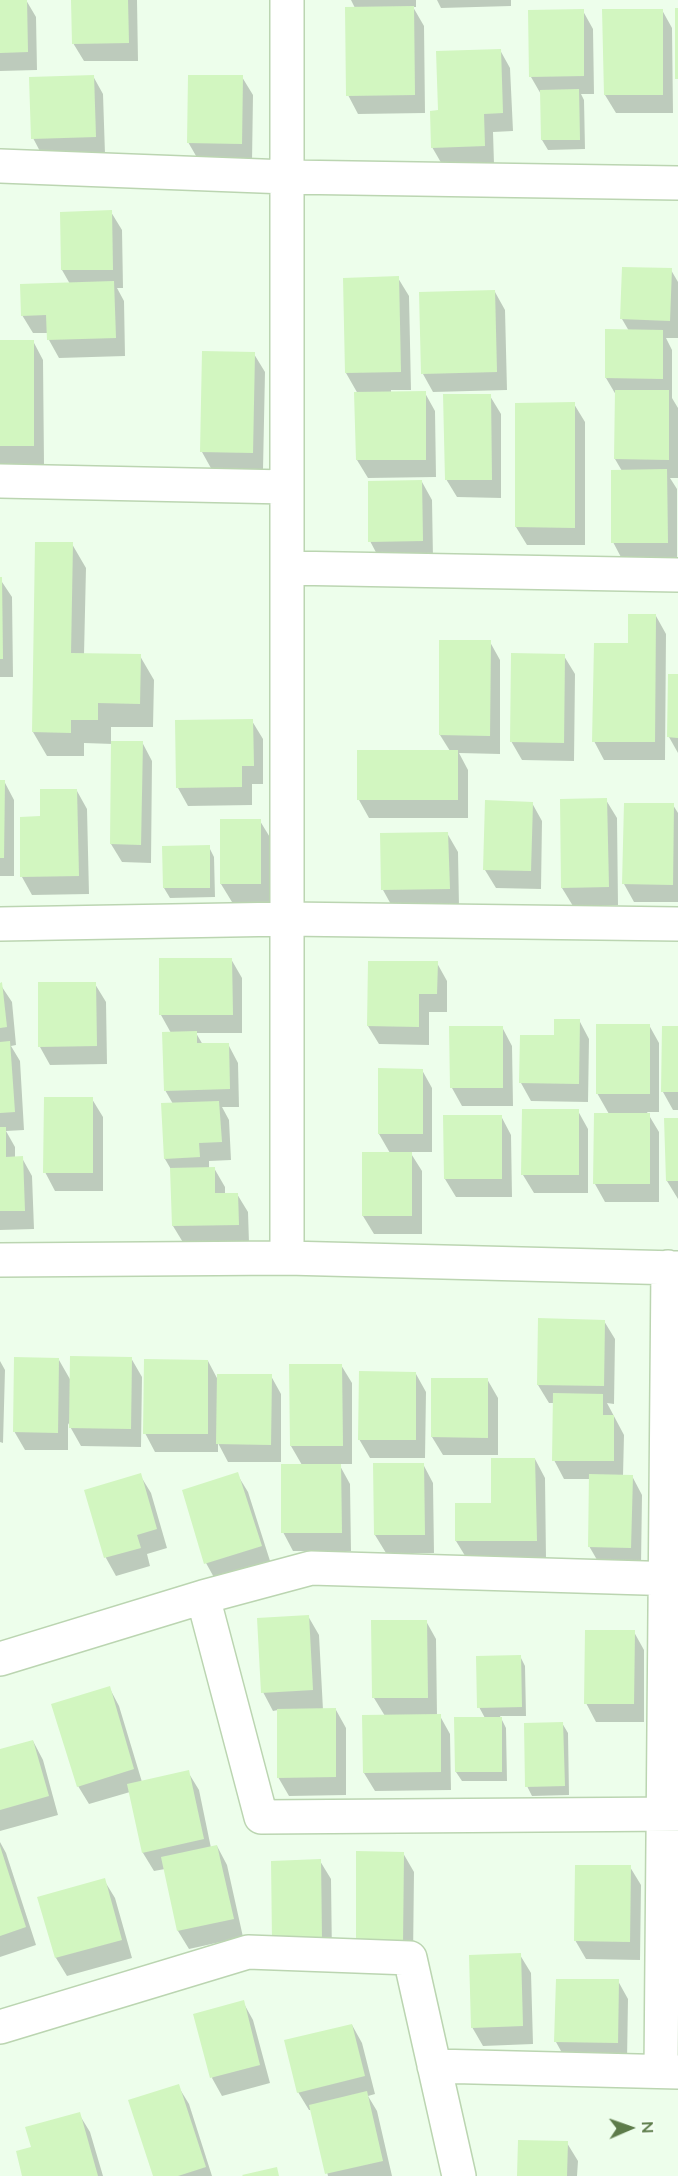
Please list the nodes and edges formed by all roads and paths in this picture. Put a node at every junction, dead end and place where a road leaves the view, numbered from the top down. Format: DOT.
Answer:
graph roads {
  1 [pos="287,0"];
  2 [pos="0,166"];
  3 [pos="287,177"];
  4 [pos="678,183"];
  5 [pos="0,481"];
  6 [pos="287,488"];
  7 [pos="287,568"];
  8 [pos="678,575"];
  9 [pos="287,919"];
  10 [pos="0,924"];
  11 [pos="678,924"];
  12 [pos="287,1258"];
  13 [pos="0,1260"];
  14 [pos="673,1267"];
  15 [pos="672,1579"];
  16 [pos="203,1597"];
  17 [pos="0,1659"];
  18 [pos="671,1814"];
  19 [pos="0,2027"];
  20 [pos="434,2066"];
  21 [pos="670,2072"];
  22 [pos="459,2176"];
  1 -- 3 [label="street"];
  2 -- 3 [label="street"];
  3 -- 4 [label="street"];
  3 -- 6 [label="street"];
  5 -- 6 [label="street"];
  6 -- 7 [label="street"];
  7 -- 8 [label="street"];
  7 -- 9 [label="street"];
  9 -- 10 [label="street"];
  9 -- 11 [label="street"];
  9 -- 12 [label="street"];
  12 -- 13 [label="street"];
  12 -- 14 [label="street"];
  14 -- 15 [label="street"];
  15 -- 16 [label="street"];
  15 -- 18 [label="street"];
  16 -- 17 [label="street"];
  16 -- 18 [label="street"];
  18 -- 21 [label="street"];
  19 -- 20 [label="street"];
  20 -- 21 [label="street"];
  20 -- 22 [label="street"];
}
